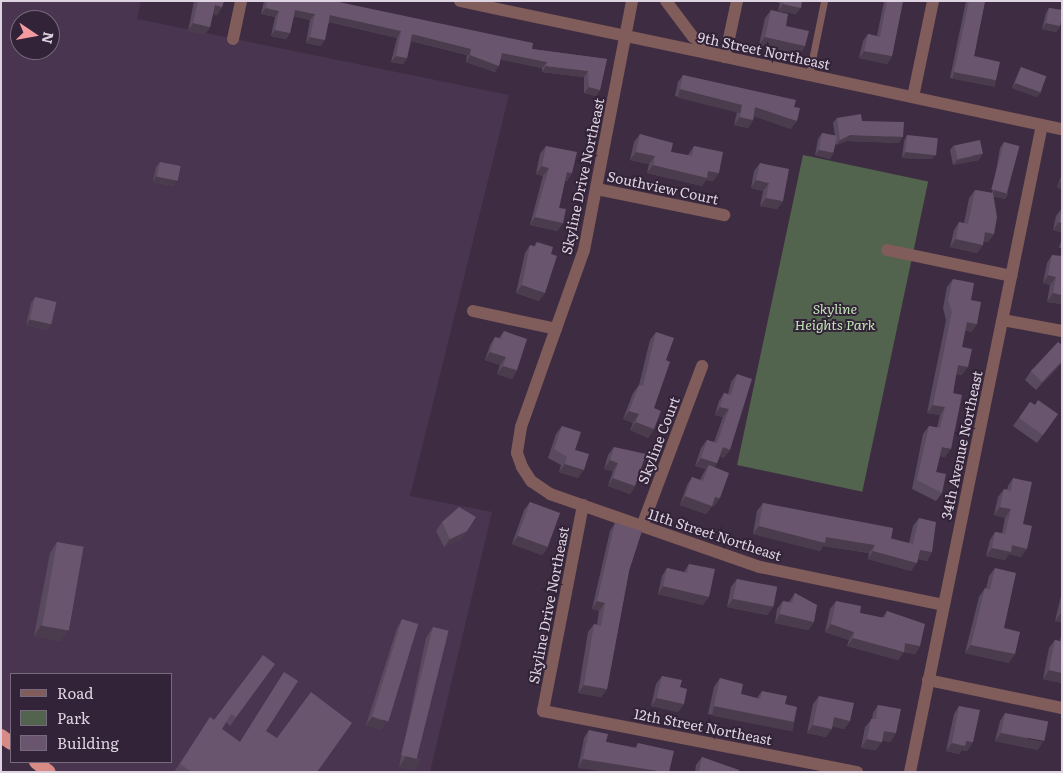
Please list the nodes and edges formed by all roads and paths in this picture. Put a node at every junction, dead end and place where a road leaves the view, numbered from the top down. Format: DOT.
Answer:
graph roads {
  1 [pos="241,1"];
  2 [pos="460,1"];
  3 [pos="632,1"];
  4 [pos="666,1"];
  5 [pos="736,1"];
  6 [pos="824,1"];
  7 [pos="933,1"];
  8 [pos="627,35"];
  9 [pos="233,39"];
  10 [pos="725,57"];
  11 [pos="809,75"];
  12 [pos="912,97"];
  13 [pos="1042,125"];
  14 [pos="1062,129"];
  15 [pos="597,189"];
  16 [pos="724,216"];
  17 [pos="887,250"];
  18 [pos="1011,276"];
  19 [pos="473,311"];
  20 [pos="1003,320"];
  21 [pos="556,329"];
  22 [pos="1062,331"];
  23 [pos="702,366"];
  24 [pos="522,467"];
  25 [pos="583,505"];
  26 [pos="642,526"];
  27 [pos="942,604"];
  28 [pos="928,680"];
  29 [pos="1062,708"];
  30 [pos="544,711"];
  31 [pos="37,763"];
  32 [pos="49,772"];
  33 [pos="857,772"];
  34 [pos="910,772"];
  1 -- 9 [label="street"];
  2 -- 8 [label="street, 9th Street Northeast"];
  3 -- 8 [label="street, Skyline Drive Northeast"];
  4 -- 10 [label="street"];
  5 -- 10 [label="street"];
  6 -- 11 [label="lane"];
  7 -- 12 [label="street"];
  8 -- 10 [label="street, 9th Street Northeast"];
  8 -- 15 [label="street, Skyline Drive Northeast"];
  10 -- 11 [label="street, 9th Street Northeast"];
  11 -- 12 [label="street, 9th Street Northeast"];
  12 -- 13 [label="street, 9th Street Northeast"];
  13 -- 14 [label="street, 9th Street Northeast"];
  13 -- 18 [label="street, 34th Avenue Northeast"];
  15 -- 16 [label="street, Southview Court"];
  15 -- 21 [label="street, Skyline Drive Northeast"];
  17 -- 18 [label="street"];
  18 -- 20 [label="street, 34th Avenue Northeast"];
  19 -- 21 [label="street"];
  20 -- 22 [label="street"];
  20 -- 27 [label="street, 34th Avenue Northeast"];
  21 -- 24 [label="street, Skyline Drive Northeast"];
  23 -- 26 [label="street, Skyline Court"];
  24 -- 25 [label="street, 11th Street Northeast"];
  25 -- 26 [label="street, 11th Street Northeast"];
  25 -- 30 [label="street, Skyline Drive Northeast"];
  26 -- 27 [label="street, 11th Street Northeast"];
  27 -- 28 [label="street, 34th Avenue Northeast"];
  28 -- 29 [label="street"];
  28 -- 34 [label="street, 34th Avenue Northeast"];
  30 -- 33 [label="street, 12th Street Northeast"];
  31 -- 32 [label="highway"];
}
